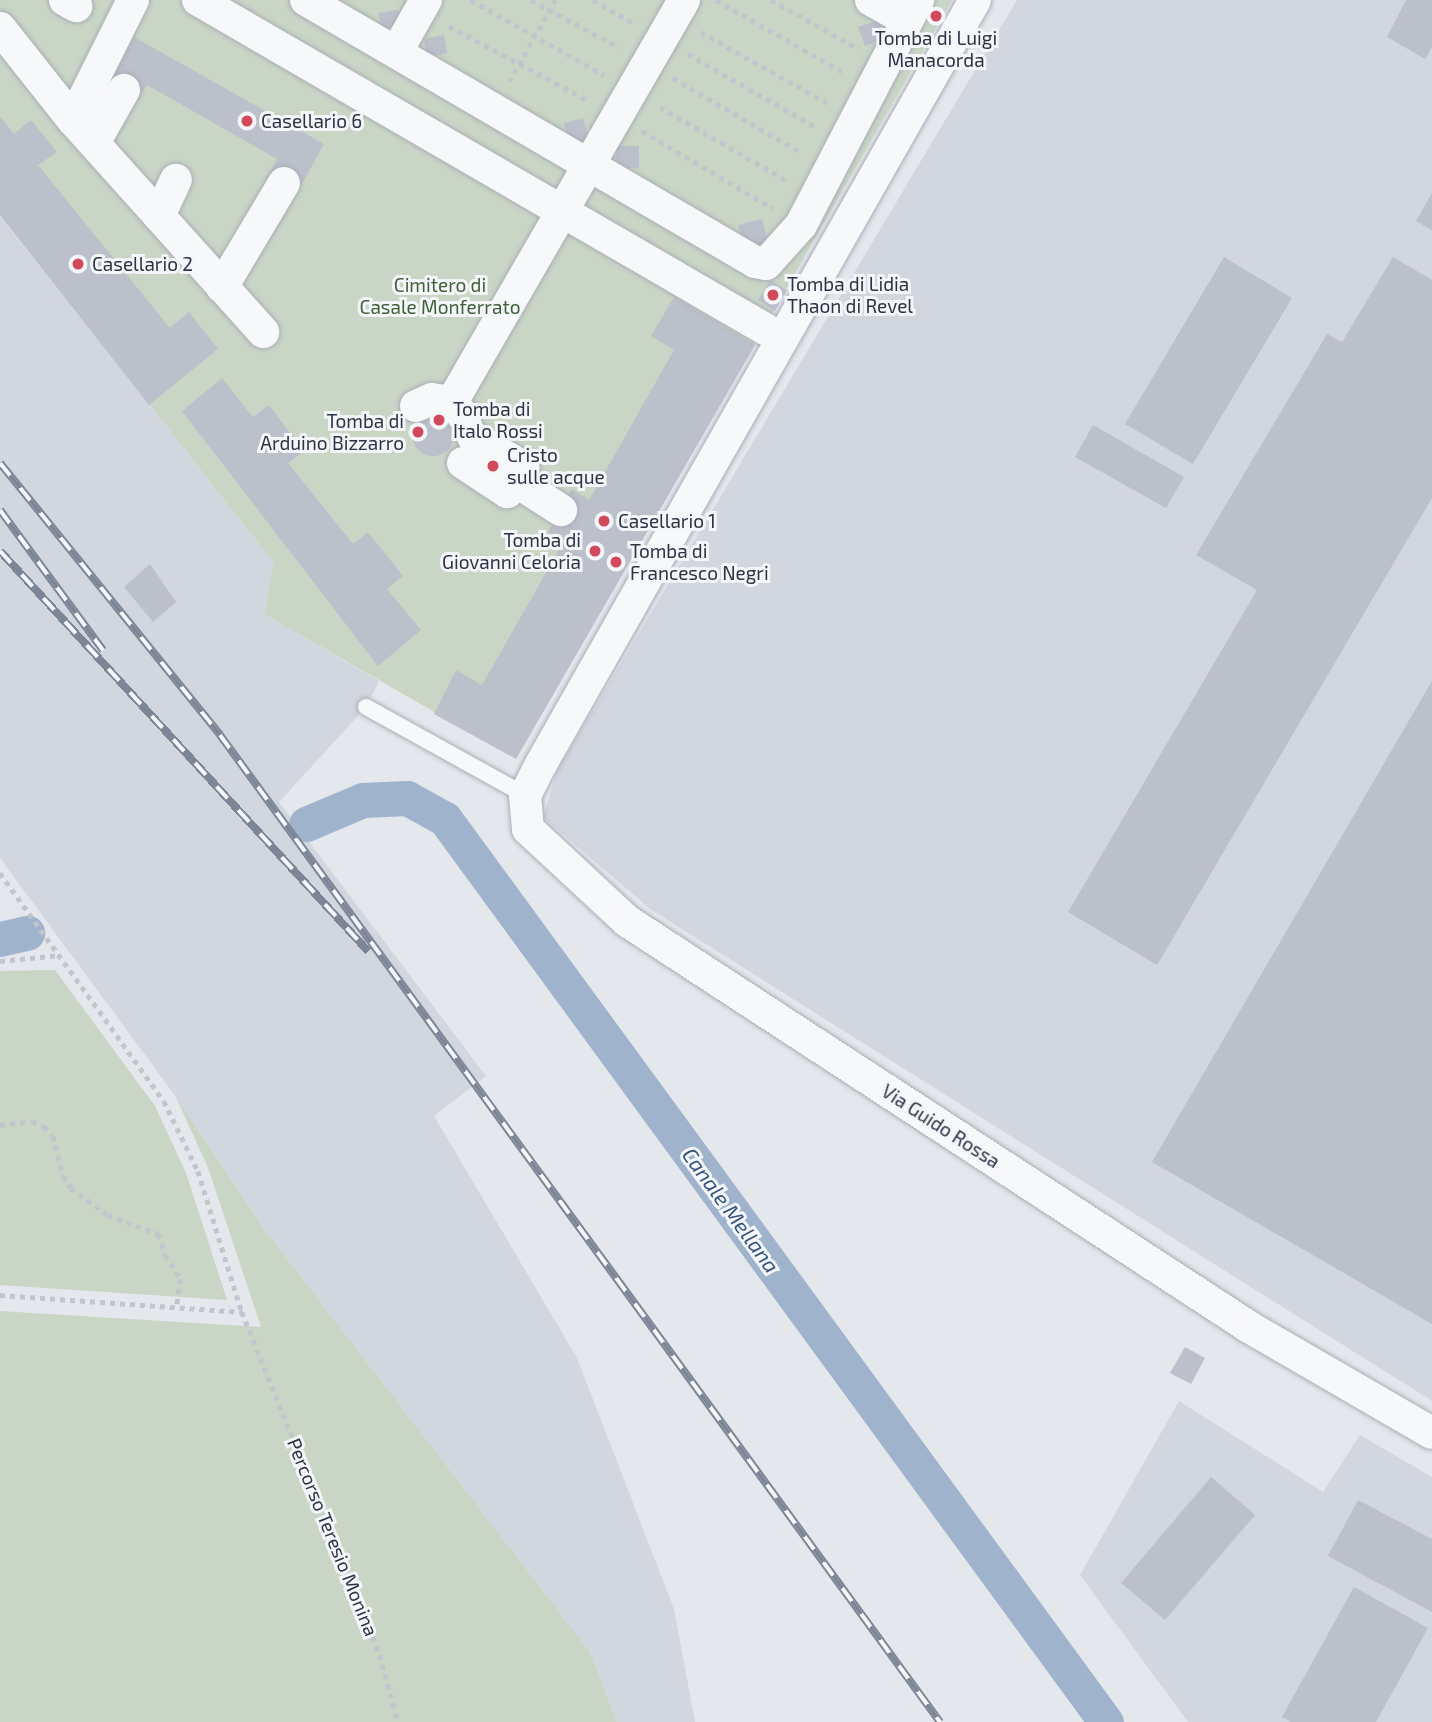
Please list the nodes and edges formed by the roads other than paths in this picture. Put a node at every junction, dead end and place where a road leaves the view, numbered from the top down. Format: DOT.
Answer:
graph roads {
  1 [pos="133,0"];
  2 [pos="198,0"];
  3 [pos="306,0"];
  4 [pos="870,0"];
  5 [pos="975,0"];
  6 [pos="423,5"];
  7 [pos="913,10"];
  8 [pos="0,28"];
  9 [pos="667,30"];
  10 [pos="397,51"];
  11 [pos="124,90"];
  12 [pos="73,120"];
  13 [pos="94,143"];
  14 [pos="590,164"];
  15 [pos="176,180"];
  16 [pos="284,183"];
  17 [pos="562,209"];
  18 [pos="159,216"];
  19 [pos="222,287"];
  20 [pos="765,329"];
  21 [pos="262,332"];
  22 [pos="452,402"];
  23 [pos="416,406"];
  24 [pos="561,510"];
  25 [pos="366,707"];
  26 [pos="524,795"];
  27 [pos="1432,1433"];
  1 -- 12 [label="street"];
  2 -- 17 [label="street"];
  3 -- 10 [label="street"];
  4 -- 7 [label="street"];
  5 -- 26 [label="street"];
  6 -- 10 [label="street"];
  7 -- 14 [label="street"];
  8 -- 12 [label="street"];
  9 -- 14 [label="street"];
  10 -- 14 [label="street"];
  11 -- 13 [label="street"];
  12 -- 13 [label="street"];
  13 -- 18 [label="street"];
  14 -- 17 [label="street"];
  15 -- 18 [label="street"];
  16 -- 19 [label="street"];
  17 -- 20 [label="street"];
  17 -- 22 [label="street"];
  18 -- 19 [label="street"];
  19 -- 21 [label="street"];
  22 -- 23 [label="street"];
  22 -- 24 [label="street"];
  25 -- 26 [label="lane"];
  26 -- 27 [label="street, Via Guido Rossa"];
}
